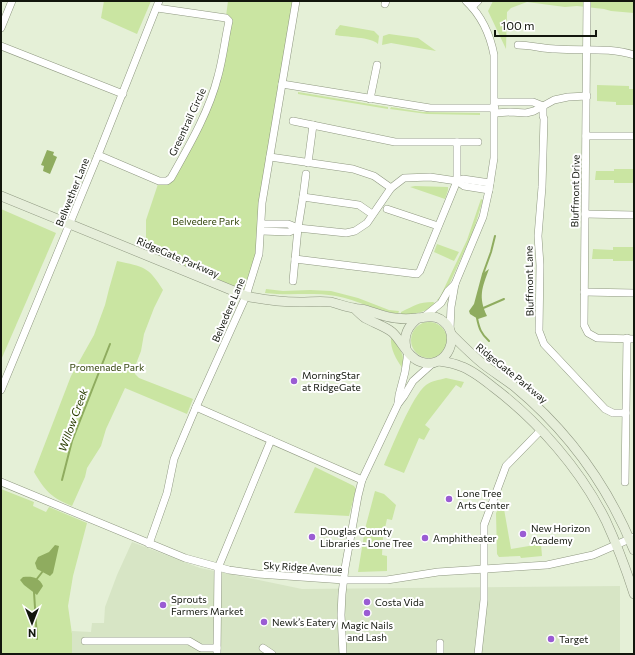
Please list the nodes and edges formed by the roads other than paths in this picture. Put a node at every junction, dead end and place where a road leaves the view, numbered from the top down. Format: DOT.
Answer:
graph roads {
  1 [pos="12,1"];
  2 [pos="296,1"];
  3 [pos="466,1"];
  4 [pos="478,1"];
  5 [pos="587,1"];
  6 [pos="158,4"];
  7 [pos="472,7"];
  8 [pos="1,28"];
  9 [pos="518,45"];
  10 [pos="1,46"];
  11 [pos="587,50"];
  12 [pos="634,55"];
  13 [pos="377,65"];
  14 [pos="282,84"];
  15 [pos="123,94"];
  16 [pos="587,96"];
  17 [pos="370,99"];
  18 [pos="543,106"];
  19 [pos="495,108"];
  20 [pos="293,121"];
  21 [pos="313,125"];
  22 [pos="586,136"];
  23 [pos="634,136"];
  24 [pos="457,142"];
  25 [pos="478,142"];
  26 [pos="98,155"];
  27 [pos="270,157"];
  28 [pos="308,163"];
  29 [pos="306,174"];
  30 [pos="456,181"];
  31 [pos="490,187"];
  32 [pos="391,188"];
  33 [pos="1,196"];
  34 [pos="303,197"];
  35 [pos="387,209"];
  36 [pos="372,214"];
  37 [pos="585,214"];
  38 [pos="634,215"];
  39 [pos="70,225"];
  40 [pos="438,226"];
  41 [pos="262,228"];
  42 [pos="298,228"];
  43 [pos="295,259"];
  44 [pos="293,281"];
  45 [pos="455,284"];
  46 [pos="584,292"];
  47 [pos="634,293"];
  48 [pos="246,296"];
  49 [pos="354,308"];
  50 [pos="422,317"];
  51 [pos="451,332"];
  52 [pos="630,338"];
  53 [pos="407,351"];
  54 [pos="436,362"];
  55 [pos="1,390"];
  56 [pos="398,404"];
  57 [pos="196,407"];
  58 [pos="626,413"];
  59 [pos="542,430"];
  60 [pos="271,440"];
  61 [pos="362,480"];
  62 [pos="1,482"];
  63 [pos="625,482"];
  64 [pos="632,538"];
  65 [pos="149,544"];
  66 [pos="617,545"];
  67 [pos="634,550"];
  68 [pos="218,568"];
  69 [pos="484,568"];
  70 [pos="344,580"];
  71 [pos="634,594"];
  72 [pos="84,641"];
  73 [pos="440,643"];
  74 [pos="263,648"];
  75 [pos="217,651"];
  76 [pos="272,654"];
  77 [pos="344,654"];
  78 [pos="440,654"];
  79 [pos="478,654"];
  1 -- 8 [label="street"];
  2 -- 14 [label="street, Belvedere Lane"];
  3 -- 7 [label="street"];
  4 -- 7 [label="street"];
  5 -- 11 [label="street, Bluffmont Drive"];
  6 -- 15 [label="street, Bellwether Lane"];
  6 -- 26 [label="street, Greentrail Circle"];
  7 -- 19 [label="street"];
  9 -- 11 [label="street"];
  10 -- 15 [label="street"];
  11 -- 12 [label="street"];
  11 -- 16 [label="street, Bluffmont Drive"];
  13 -- 17 [label="street"];
  14 -- 17 [label="street"];
  14 -- 27 [label="street, Belvedere Lane"];
  15 -- 26 [label="street, Bellwether Lane"];
  16 -- 18 [label="street"];
  16 -- 22 [label="street, Bluffmont Drive"];
  17 -- 19 [label="street"];
  18 -- 19 [label="street"];
  18 -- 19 [label="street"];
  18 -- 58 [label="street, Bluffmont Lane"];
  19 -- 31 [label="street"];
  20 -- 21 [label="street"];
  21 -- 24 [label="street"];
  21 -- 28 [label="street"];
  22 -- 23 [label="street"];
  22 -- 37 [label="street, Bluffmont Drive"];
  24 -- 25 [label="street"];
  24 -- 30 [label="street"];
  26 -- 39 [label="street, Bellwether Lane"];
  27 -- 28 [label="street"];
  27 -- 41 [label="street, Belvedere Lane"];
  28 -- 32 [label="street"];
  29 -- 34 [label="street"];
  30 -- 31 [label="street"];
  30 -- 32 [label="street"];
  30 -- 40 [label="street"];
  31 -- 45 [label="street"];
  32 -- 36 [label="street"];
  33 -- 39 [label="main road, RidgeGate Parkway"];
  34 -- 36 [label="street"];
  34 -- 42 [label="street"];
  35 -- 40 [label="street"];
  36 -- 42 [label="street"];
  37 -- 38 [label="street"];
  37 -- 46 [label="street, Bluffmont Drive"];
  39 -- 48 [label="main road, RidgeGate Parkway"];
  39 -- 55 [label="street, Bellwether Lane"];
  40 -- 43 [label="street"];
  41 -- 42 [label="street"];
  41 -- 48 [label="street, Belvedere Lane"];
  42 -- 43 [label="street"];
  43 -- 44 [label="street"];
  45 -- 50 [label="street"];
  45 -- 51 [label="street"];
  46 -- 47 [label="street"];
  46 -- 52 [label="street, Bluffmont Drive"];
  48 -- 49 [label="main road, RidgeGate Parkway"];
  48 -- 57 [label="street, Belvedere Lane"];
  49 -- 50 [label="main road, RidgeGate Parkway"];
  49 -- 53 [label="main road, RidgeGate Parkway"];
  50 -- 51 [label="main road, RidgeGate Parkway"];
  50 -- 53 [label="main road"];
  51 -- 54 [label="main road"];
  51 -- 64 [label="main road, RidgeGate Parkway"];
  52 -- 58 [label="street"];
  53 -- 54 [label="main road, RidgeGate Parkway"];
  53 -- 56 [label="street"];
  54 -- 56 [label="street"];
  54 -- 59 [label="main road, RidgeGate Parkway"];
  56 -- 61 [label="street"];
  57 -- 60 [label="street"];
  57 -- 65 [label="street, Belvedere Lane"];
  58 -- 63 [label="street"];
  59 -- 66 [label="main road, RidgeGate Parkway"];
  59 -- 69 [label="street"];
  60 -- 61 [label="street"];
  60 -- 68 [label="street"];
  61 -- 70 [label="street"];
  62 -- 65 [label="street, Sky Ridge Avenue"];
  64 -- 66 [label="street, Sky Ridge Avenue"];
  64 -- 67 [label="main road, RidgeGate Parkway"];
  65 -- 68 [label="street, Sky Ridge Avenue"];
  66 -- 69 [label="street, Sky Ridge Avenue"];
  66 -- 71 [label="main road, RidgeGate Parkway"];
  68 -- 70 [label="street, Sky Ridge Avenue"];
  68 -- 75 [label="street"];
  69 -- 70 [label="street, Sky Ridge Avenue"];
  69 -- 79 [label="street"];
  70 -- 77 [label="street"];
  72 -- 75 [label="street"];
  73 -- 78 [label="street"];
  74 -- 76 [label="street"];
}
